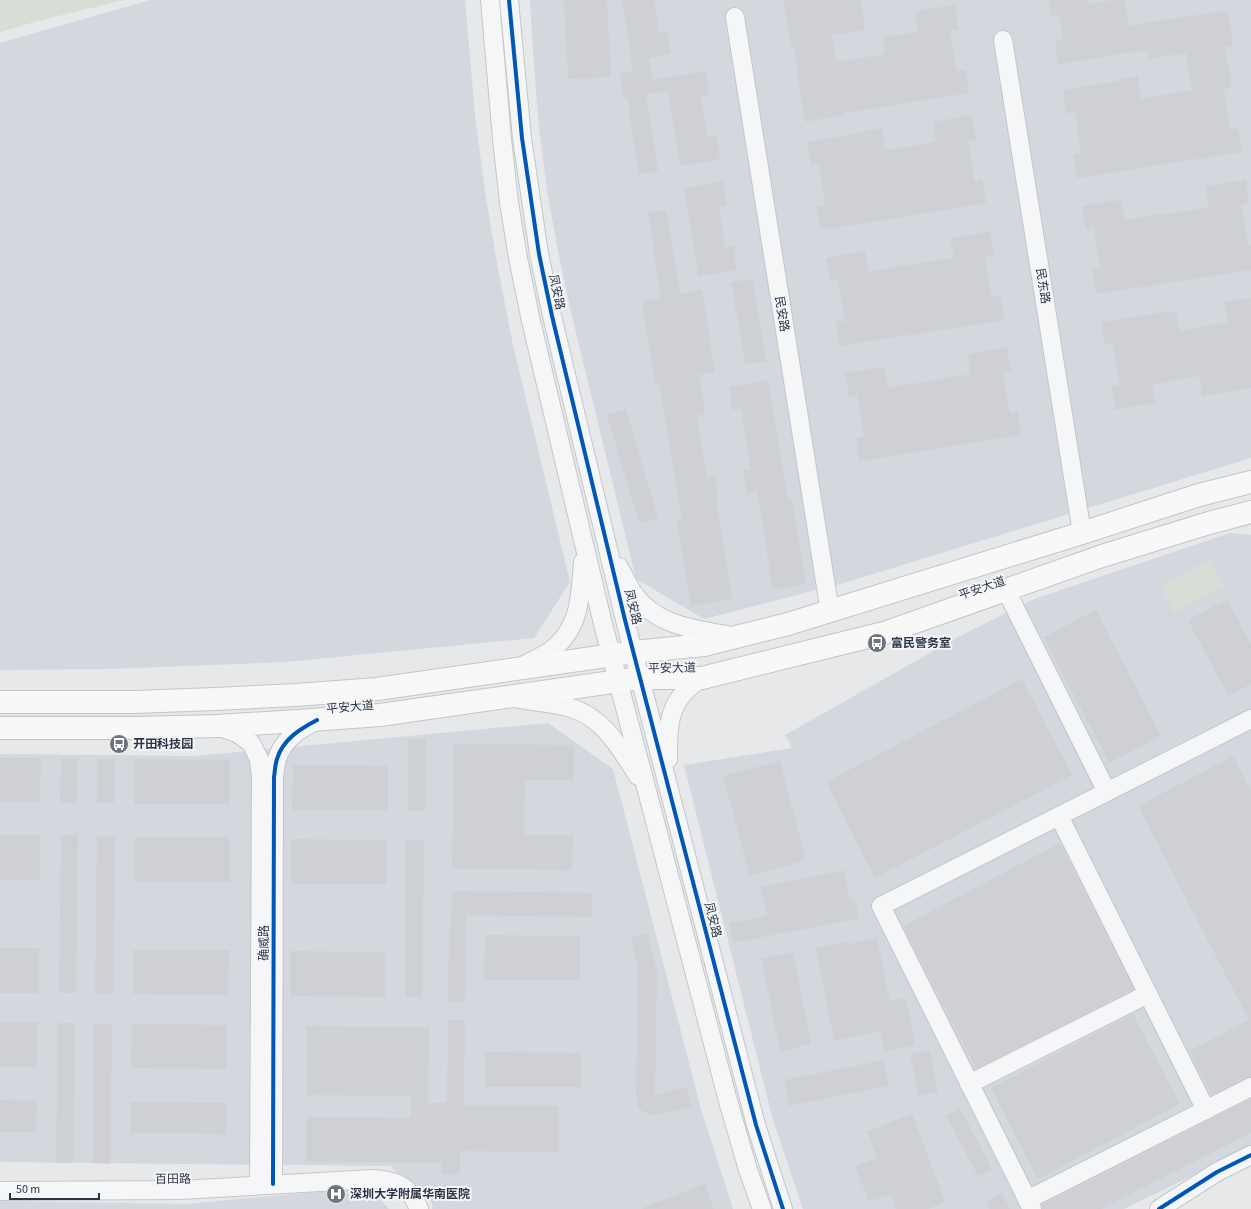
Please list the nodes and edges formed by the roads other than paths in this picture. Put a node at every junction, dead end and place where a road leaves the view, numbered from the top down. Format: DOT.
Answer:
graph roads {
  1 [pos="490,0"];
  2 [pos="509,0"];
  3 [pos="735,17"];
  4 [pos="1003,40"];
  5 [pos="1251,482"];
  6 [pos="1251,512"];
  7 [pos="1082,533"];
  8 [pos="607,542"];
  9 [pos="585,546"];
  10 [pos="1006,590"];
  11 [pos="830,612"];
  12 [pos="736,637"];
  13 [pos="634,652"];
  14 [pos="612,656"];
  15 [pos="514,669"];
  16 [pos="640,678"];
  17 [pos="702,678"];
  18 [pos="618,682"];
  19 [pos="507,697"];
  20 [pos="0,702"];
  21 [pos="1251,719"];
  22 [pos="317,720"];
  23 [pos="216,726"];
  24 [pos="0,728"];
  25 [pos="668,786"];
  26 [pos="646,787"];
  27 [pos="1107,792"];
  28 [pos="1059,816"];
  29 [pos="1148,994"];
  30 [pos="969,1084"];
  31 [pos="1251,1087"];
  32 [pos="1206,1110"];
  33 [pos="1251,1155"];
  34 [pos="0,1179"];
  35 [pos="264,1183"];
  36 [pos="0,1191"];
  37 [pos="409,1200"];
  38 [pos="1030,1205"];
  39 [pos="419,1209"];
  40 [pos="762,1209"];
  41 [pos="783,1209"];
  42 [pos="1159,1209"];
  1 -- 9 [label="street"];
  2 -- 8 [label="street, 凤安路"];
  3 -- 11 [label="street, 民安路"];
  4 -- 7 [label="street, 民东路"];
  5 -- 7 [label="main road, 平安大道"];
  6 -- 10 [label="main road, 平安大道"];
  7 -- 11 [label="main road, 平安大道"];
  8 -- 12 [label="street"];
  8 -- 13 [label="street, 凤安路"];
  9 -- 14 [label="street"];
  9 -- 15 [label="street"];
  10 -- 17 [label="main road, 平安大道"];
  10 -- 27 [label="street"];
  11 -- 12 [label="main road, 平安大道"];
  12 -- 13 [label="main road, 平安大道"];
  13 -- 14 [label="main road, 平安大道"];
  13 -- 16 [label="street, 凤安路"];
  14 -- 15 [label="main road, 平安大道"];
  14 -- 18 [label="street"];
  15 -- 20 [label="main road, 平安大道"];
  16 -- 17 [label="main road, 平安大道"];
  16 -- 18 [label="main road, 平安大道"];
  16 -- 25 [label="street, 凤安路"];
  17 -- 25 [label="street"];
  18 -- 19 [label="main road, 平安大道"];
  18 -- 26 [label="street"];
  19 -- 22 [label="main road, 平安大道"];
  19 -- 26 [label="street"];
  21 -- 27 [label="street"];
  22 -- 23 [label="main road, 平安大道"];
  22 -- 35 [label="street, 确威路"];
  23 -- 24 [label="main road, 平安大道"];
  23 -- 35 [label="street, 确威路"];
  25 -- 41 [label="street, 凤安路"];
  26 -- 40 [label="street"];
  27 -- 28 [label="street"];
  28 -- 29 [label="street"];
  28 -- 30 [label="street"];
  29 -- 30 [label="street"];
  29 -- 32 [label="street"];
  30 -- 38 [label="street"];
  31 -- 32 [label="street"];
  32 -- 38 [label="street"];
  33 -- 42 [label="street"];
  34 -- 35 [label="street, 百田路"];
  35 -- 36 [label="street, 百田路"];
  35 -- 37 [label="street, 百田路"];
  37 -- 39 [label="street"];
}
